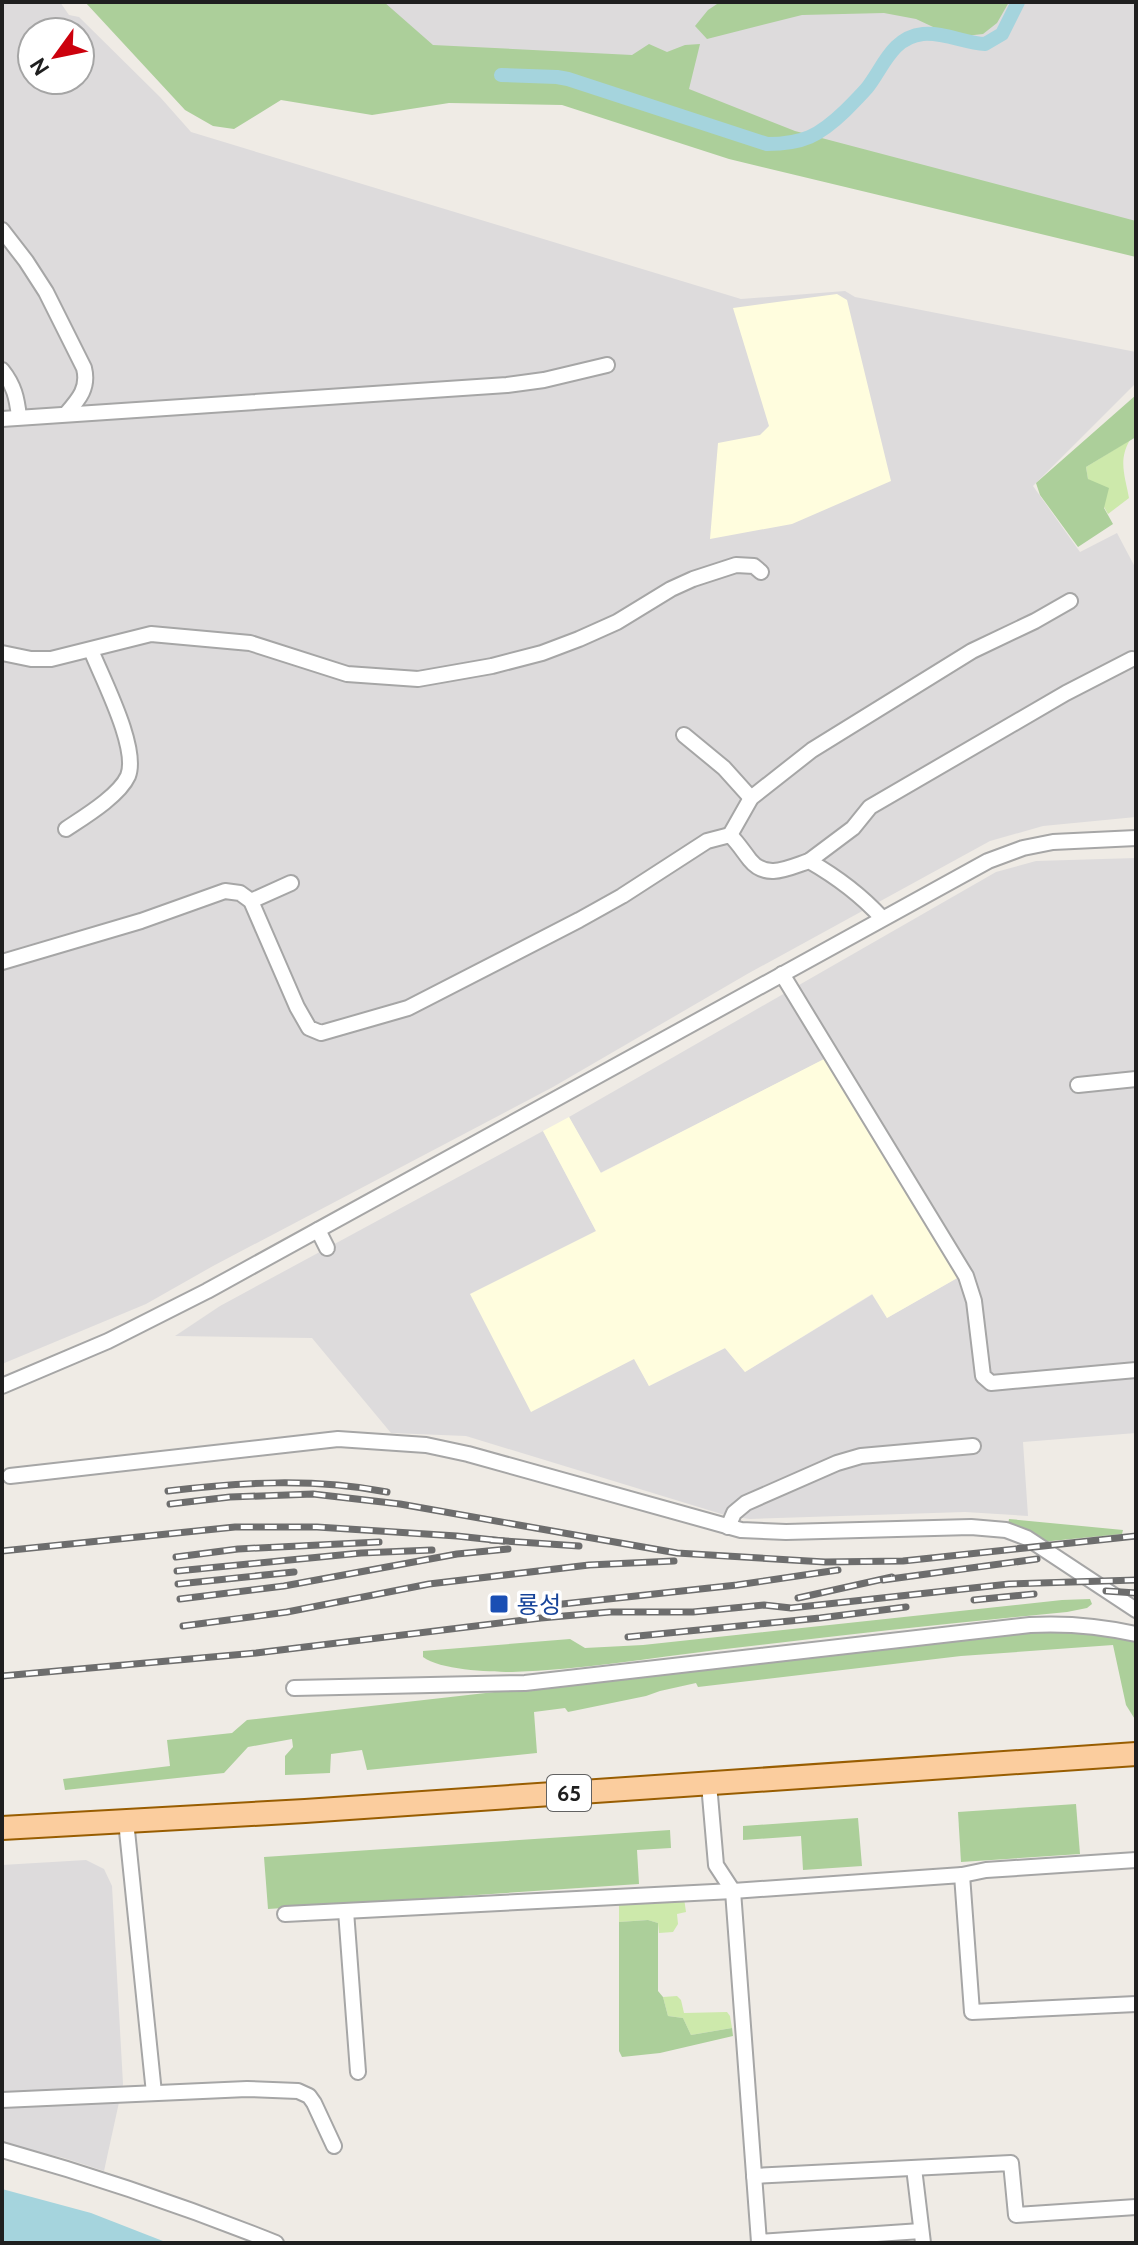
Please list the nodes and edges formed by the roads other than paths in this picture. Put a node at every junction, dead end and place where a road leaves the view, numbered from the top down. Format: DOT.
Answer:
graph roads {
  1 [pos="2,230"];
  2 [pos="607,365"];
  3 [pos="2,370"];
  4 [pos="66,414"];
  5 [pos="19,417"];
  6 [pos="2,419"];
  7 [pos="761,572"];
  8 [pos="1070,601"];
  9 [pos="91,650"];
  10 [pos="2,653"];
  11 [pos="1132,659"];
  12 [pos="684,735"];
  13 [pos="751,798"];
  14 [pos="66,829"];
  15 [pos="730,835"];
  16 [pos="1136,838"];
  17 [pos="809,861"];
  18 [pos="291,883"];
  19 [pos="251,901"];
  20 [pos="882,918"];
  21 [pos="2,962"];
  22 [pos="782,974"];
  23 [pos="1136,1079"];
  24 [pos="1078,1085"];
  25 [pos="318,1230"];
  26 [pos="327,1248"];
  27 [pos="1136,1370"];
  28 [pos="2,1386"];
  29 [pos="973,1446"];
  30 [pos="10,1476"];
  31 [pos="728,1527"];
  32 [pos="1136,1610"];
  33 [pos="1136,1634"];
  34 [pos="294,1688"];
  35 [pos="1136,1754"];
  36 [pos="709,1784"];
  37 [pos="126,1821"];
  38 [pos="2,1828"];
  39 [pos="1136,1860"];
  40 [pos="962,1875"];
  41 [pos="733,1891"];
  42 [pos="346,1911"];
  43 [pos="285,1914"];
  44 [pos="1136,2004"];
  45 [pos="358,2072"];
  46 [pos="154,2093"];
  47 [pos="2,2100"];
  48 [pos="334,2146"];
  49 [pos="2,2150"];
  50 [pos="914,2168"];
  51 [pos="754,2176"];
  52 [pos="1136,2207"];
  53 [pos="922,2237"];
  54 [pos="276,2243"];
  55 [pos="759,2243"];
  1 -- 4 [label="street"];
  2 -- 4 [label="street"];
  3 -- 5 [label="street"];
  4 -- 5 [label="street"];
  5 -- 6 [label="street"];
  7 -- 9 [label="street"];
  8 -- 13 [label="street"];
  9 -- 10 [label="street"];
  9 -- 14 [label="street"];
  11 -- 17 [label="street"];
  12 -- 13 [label="street"];
  13 -- 15 [label="street"];
  15 -- 17 [label="street"];
  15 -- 19 [label="street"];
  16 -- 20 [label="street"];
  17 -- 20 [label="street"];
  18 -- 19 [label="street"];
  19 -- 21 [label="street"];
  20 -- 22 [label="street"];
  22 -- 25 [label="street"];
  22 -- 27 [label="street"];
  23 -- 24 [label="street"];
  25 -- 26 [label="street"];
  25 -- 28 [label="street"];
  29 -- 31 [label="street"];
  30 -- 31 [label="street"];
  31 -- 32 [label="street"];
  33 -- 34 [label="street"];
  35 -- 36 [label="main road, 65"];
  36 -- 37 [label="main road, 65"];
  36 -- 41 [label="street"];
  37 -- 38 [label="main road, 65"];
  37 -- 46 [label="street"];
  39 -- 40 [label="street"];
  40 -- 41 [label="street"];
  40 -- 44 [label="street"];
  41 -- 42 [label="street"];
  41 -- 51 [label="street"];
  42 -- 43 [label="street"];
  42 -- 45 [label="street"];
  46 -- 47 [label="street"];
  46 -- 48 [label="street"];
  49 -- 54 [label="street"];
  50 -- 51 [label="street"];
  50 -- 52 [label="street"];
  50 -- 53 [label="street"];
  51 -- 55 [label="street"];
  53 -- 55 [label="street"];
}
